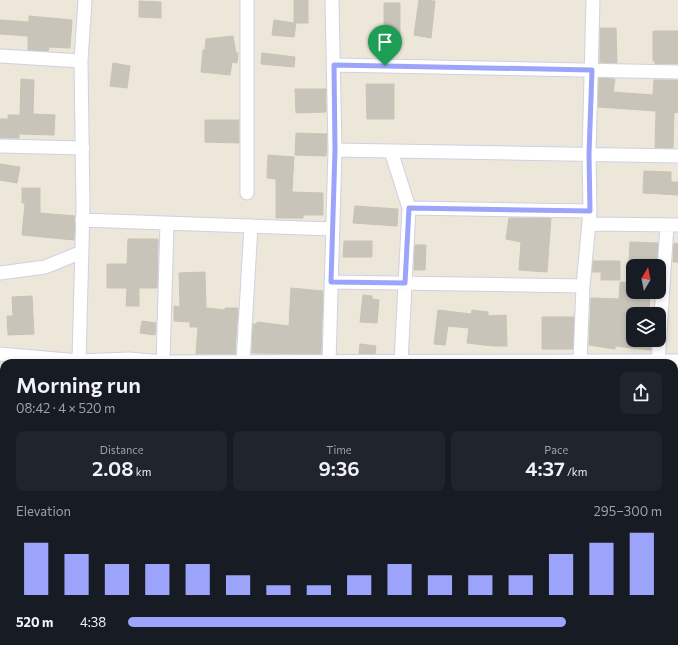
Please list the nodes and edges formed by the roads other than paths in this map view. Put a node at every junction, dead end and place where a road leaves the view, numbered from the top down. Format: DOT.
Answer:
graph roads {
  1 [pos="85,0"];
  2 [pos="247,0"];
  3 [pos="332,0"];
  4 [pos="593,0"];
  5 [pos="0,56"];
  6 [pos="81,61"];
  7 [pos="334,65"];
  8 [pos="592,70"];
  9 [pos="678,72"];
  10 [pos="0,146"];
  11 [pos="82,148"];
  12 [pos="335,150"];
  13 [pos="391,151"];
  14 [pos="589,154"];
  15 [pos="678,156"];
  16 [pos="247,194"];
  17 [pos="409,208"];
  18 [pos="590,217"];
  19 [pos="82,220"];
  20 [pos="167,224"];
  21 [pos="672,225"];
  22 [pos="251,226"];
  23 [pos="332,229"];
  24 [pos="82,252"];
  25 [pos="0,274"];
  26 [pos="331,282"];
  27 [pos="405,283"];
  28 [pos="583,286"];
  29 [pos="0,354"];
  30 [pos="56,359"];
  31 [pos="79,359"];
  32 [pos="163,359"];
  33 [pos="243,359"];
  34 [pos="329,359"];
  35 [pos="400,359"];
  36 [pos="580,359"];
  37 [pos="658,359"];
  1 -- 6 [label="street"];
  2 -- 16 [label="street"];
  3 -- 7 [label="street"];
  4 -- 8 [label="street"];
  5 -- 6 [label="street"];
  6 -- 11 [label="street"];
  7 -- 8 [label="street"];
  7 -- 12 [label="street"];
  8 -- 9 [label="street"];
  8 -- 14 [label="street"];
  10 -- 11 [label="street"];
  11 -- 19 [label="street"];
  12 -- 13 [label="street"];
  12 -- 23 [label="street"];
  13 -- 14 [label="street"];
  13 -- 17 [label="street"];
  14 -- 15 [label="street"];
  14 -- 18 [label="street"];
  17 -- 18 [label="street"];
  17 -- 27 [label="street"];
  18 -- 21 [label="street"];
  18 -- 28 [label="street"];
  19 -- 20 [label="street"];
  19 -- 24 [label="street"];
  20 -- 22 [label="street"];
  20 -- 32 [label="street"];
  21 -- 37 [label="street"];
  22 -- 23 [label="street"];
  22 -- 33 [label="street"];
  23 -- 26 [label="street"];
  24 -- 25 [label="street"];
  24 -- 31 [label="street"];
  26 -- 27 [label="street"];
  26 -- 34 [label="street"];
  27 -- 28 [label="street"];
  27 -- 35 [label="street"];
  28 -- 36 [label="street"];
  29 -- 30 [label="street"];
}
